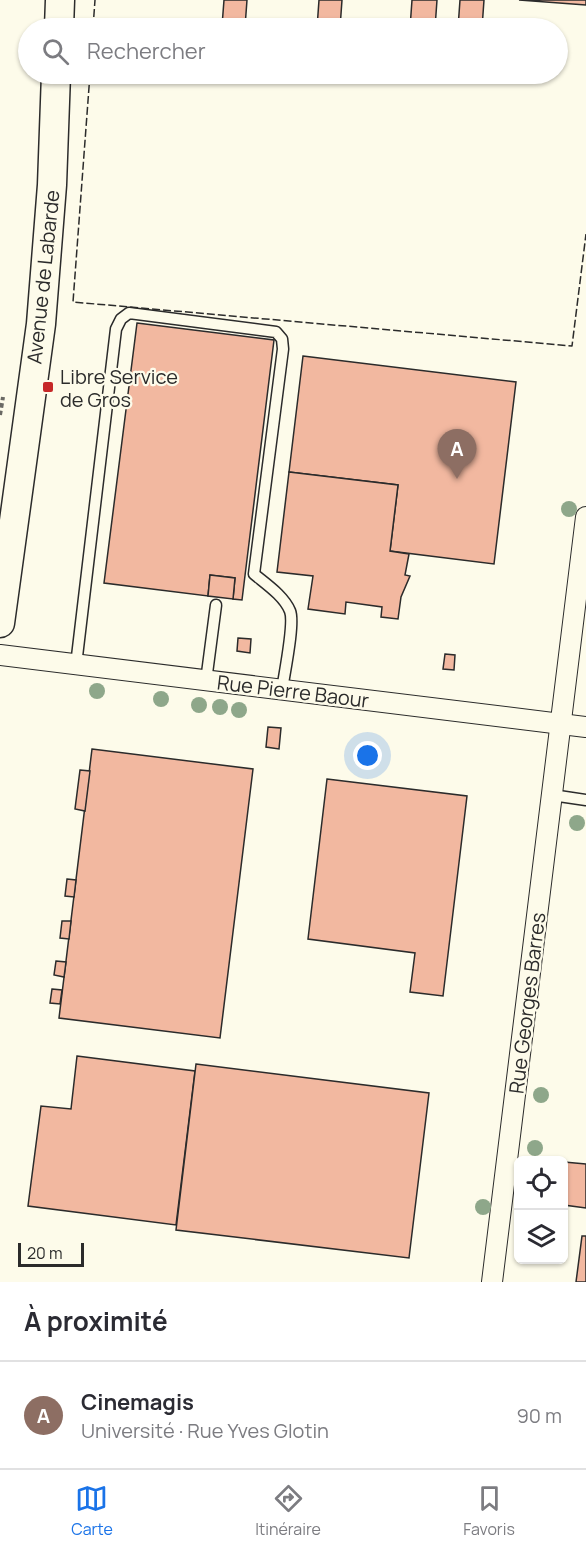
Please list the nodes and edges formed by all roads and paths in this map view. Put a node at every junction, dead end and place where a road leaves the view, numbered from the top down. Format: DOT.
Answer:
graph roads {
  1 [pos="60,0"];
  2 [pos="59,18"];
  3 [pos="56,84"];
  4 [pos="586,517"];
  5 [pos="216,605"];
  6 [pos="0,623"];
  7 [pos="0,655"];
  8 [pos="76,665"];
  9 [pos="206,681"];
  10 [pos="282,690"];
  11 [pos="561,724"];
  12 [pos="586,727"];
  13 [pos="552,795"];
  14 [pos="586,800"];
  15 [pos="492,1282"];
  1 -- 2 [label="main road"];
  3 -- 6 [label="main road, Avenue de Labarde"];
  4 -- 11 [label="street, Rue Georges Barres"];
  5 -- 9 [label="lane"];
  7 -- 8 [label="street, Rue Pierre Baour"];
  8 -- 9 [label="street, Rue Pierre Baour"];
  8 -- 10 [label="lane"];
  9 -- 10 [label="street, Rue Pierre Baour"];
  10 -- 11 [label="street, Rue Pierre Baour"];
  11 -- 12 [label="street, Rue Pierre Baour"];
  11 -- 13 [label="street, Rue Georges Barres"];
  13 -- 14 [label="lane"];
  13 -- 15 [label="street, Rue Georges Barres"];
}
